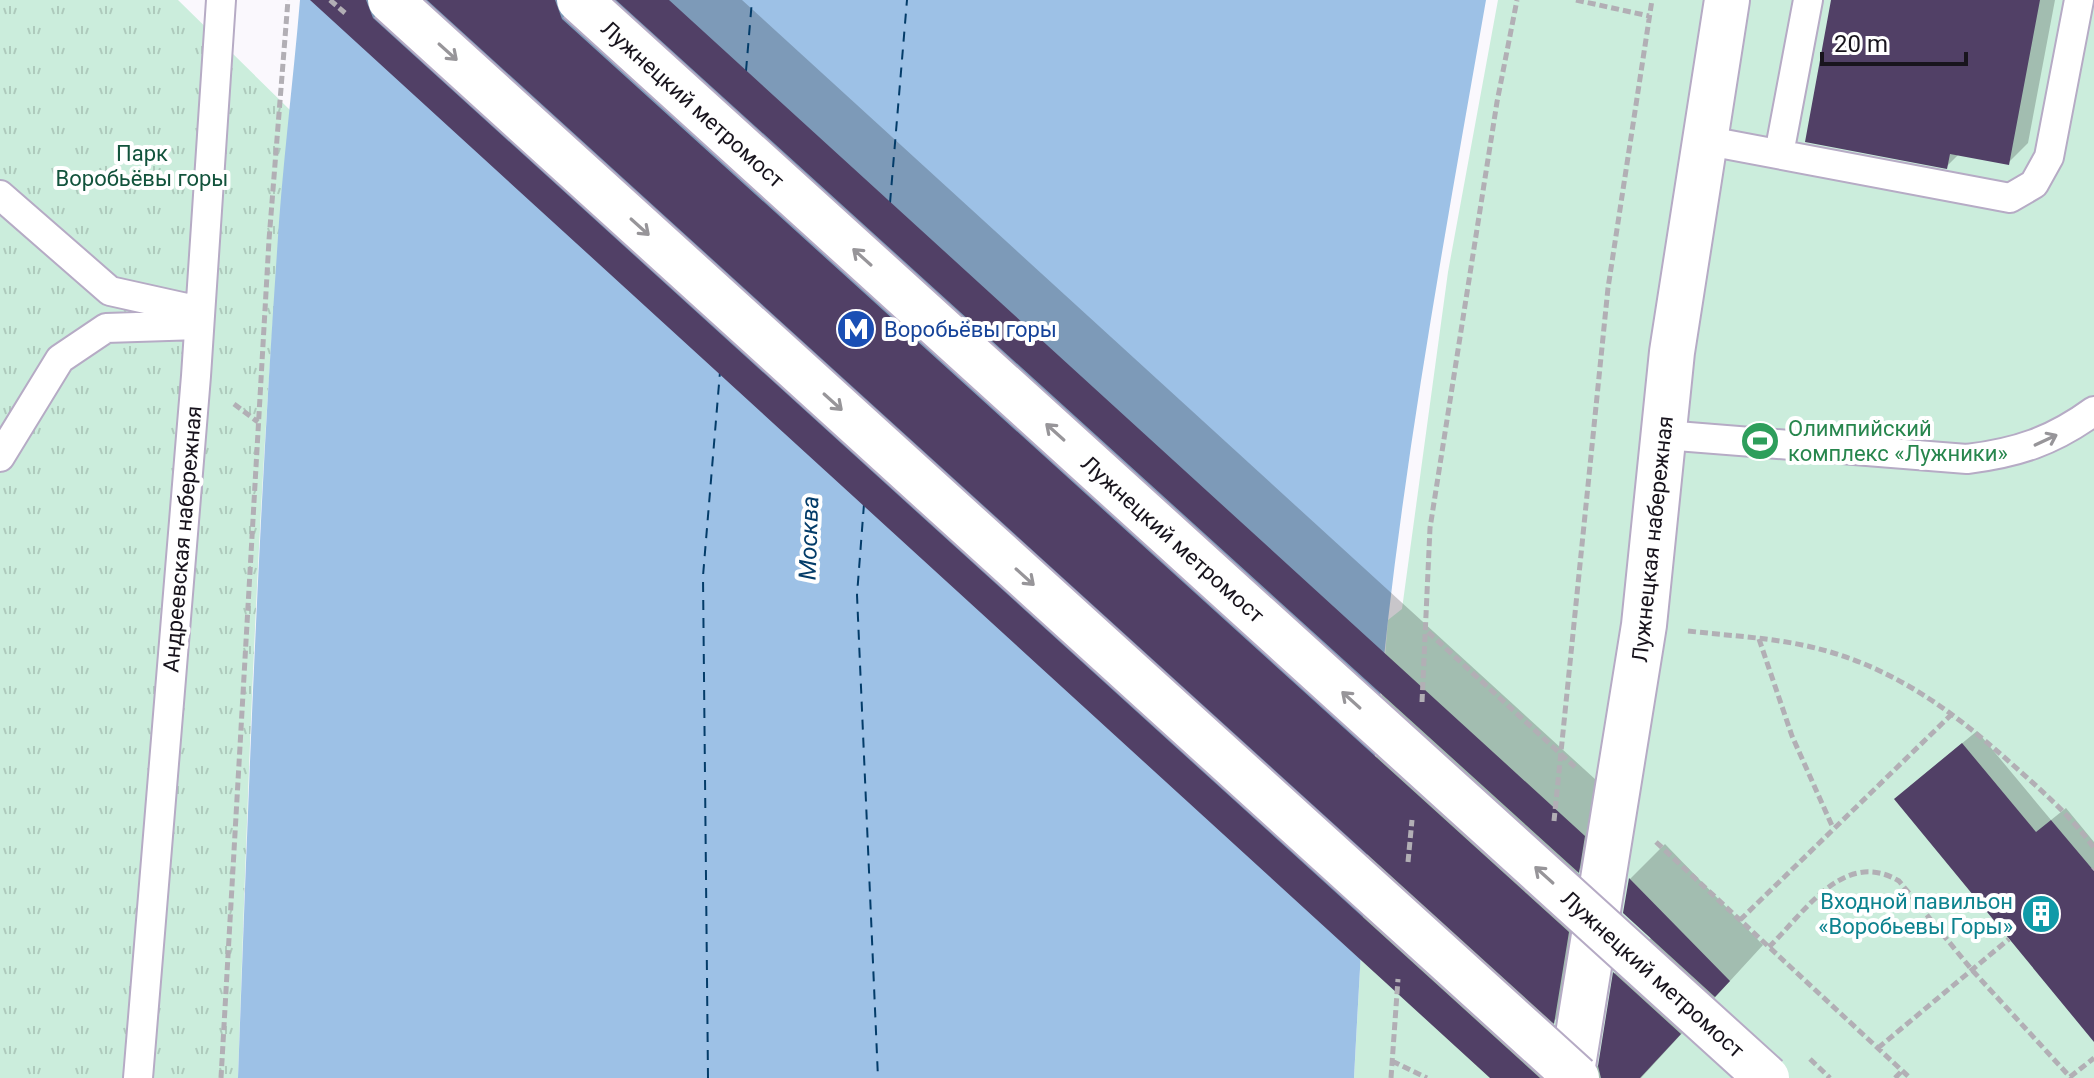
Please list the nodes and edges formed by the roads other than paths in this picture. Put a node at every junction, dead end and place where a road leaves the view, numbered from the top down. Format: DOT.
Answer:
graph roads {
  1 [pos="221,0"];
  2 [pos="390,0"];
  3 [pos="579,0"];
  4 [pos="1727,0"];
  5 [pos="1808,0"];
  6 [pos="2079,0"];
  7 [pos="1703,140"];
  8 [pos="1779,154"];
  9 [pos="0,195"];
  10 [pos="200,318"];
  11 [pos="2094,411"];
  12 [pos="1664,435"];
  13 [pos="0,457"];
  14 [pos="138,1078"];
  15 [pos="1574,1078"];
  16 [pos="1767,1078"];
  1 -- 10 [label="lane, Андреевская набережная"];
  2 -- 15 [label="main road, one-way, bridge"];
  16 -- 3 [label="main road, Лужнецкий метромост, one-way, bridge"];
  4 -- 7 [label="main road, Лужнецкая набережная"];
  5 -- 8 [label="lane"];
  6 -- 8 [label="lane"];
  7 -- 8 [label="lane"];
  7 -- 12 [label="main road, Лужнецкая набережная"];
  9 -- 10 [label="lane"];
  10 -- 13 [label="lane"];
  10 -- 14 [label="lane, Андреевская набережная"];
  12 -- 11 [label="lane, one-way"];
  12 -- 15 [label="main road, Лужнецкая набережная"];
}
